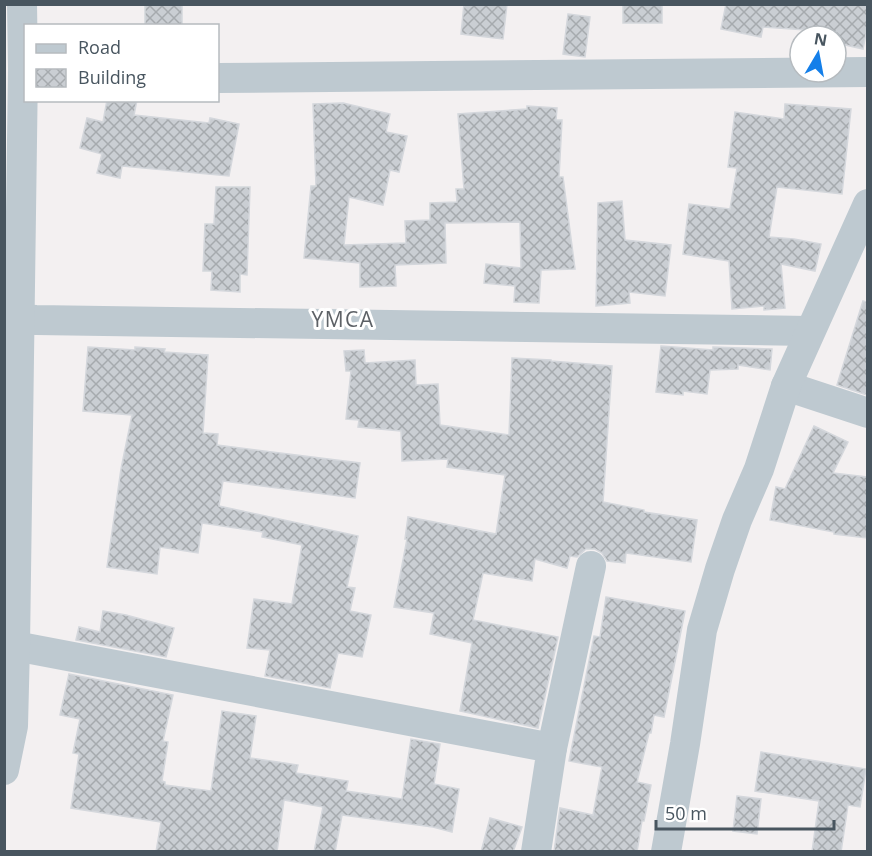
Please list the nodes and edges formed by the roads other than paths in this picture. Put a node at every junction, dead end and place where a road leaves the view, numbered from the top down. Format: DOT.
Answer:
graph roads {
  1 [pos="22,4"];
  2 [pos="24,69"];
  3 [pos="867,72"];
  4 [pos="219,78"];
  5 [pos="867,204"];
  6 [pos="12,319"];
  7 [pos="809,331"];
  8 [pos="786,386"];
  9 [pos="867,413"];
  10 [pos="591,566"];
  11 [pos="10,572"];
  12 [pos="15,646"];
  13 [pos="552,748"];
  14 [pos="4,770"];
  15 [pos="536,852"];
  16 [pos="666,852"];
  1 -- 2 [label="street"];
  2 -- 6 [label="street"];
  3 -- 4 [label="street"];
  5 -- 7 [label="street"];
  6 -- 7 [label="street"];
  6 -- 11 [label="street"];
  7 -- 8 [label="street"];
  8 -- 9 [label="street"];
  8 -- 16 [label="street"];
  10 -- 13 [label="street"];
  11 -- 12 [label="street"];
  12 -- 13 [label="street"];
  12 -- 14 [label="street"];
  13 -- 15 [label="street"];
}
